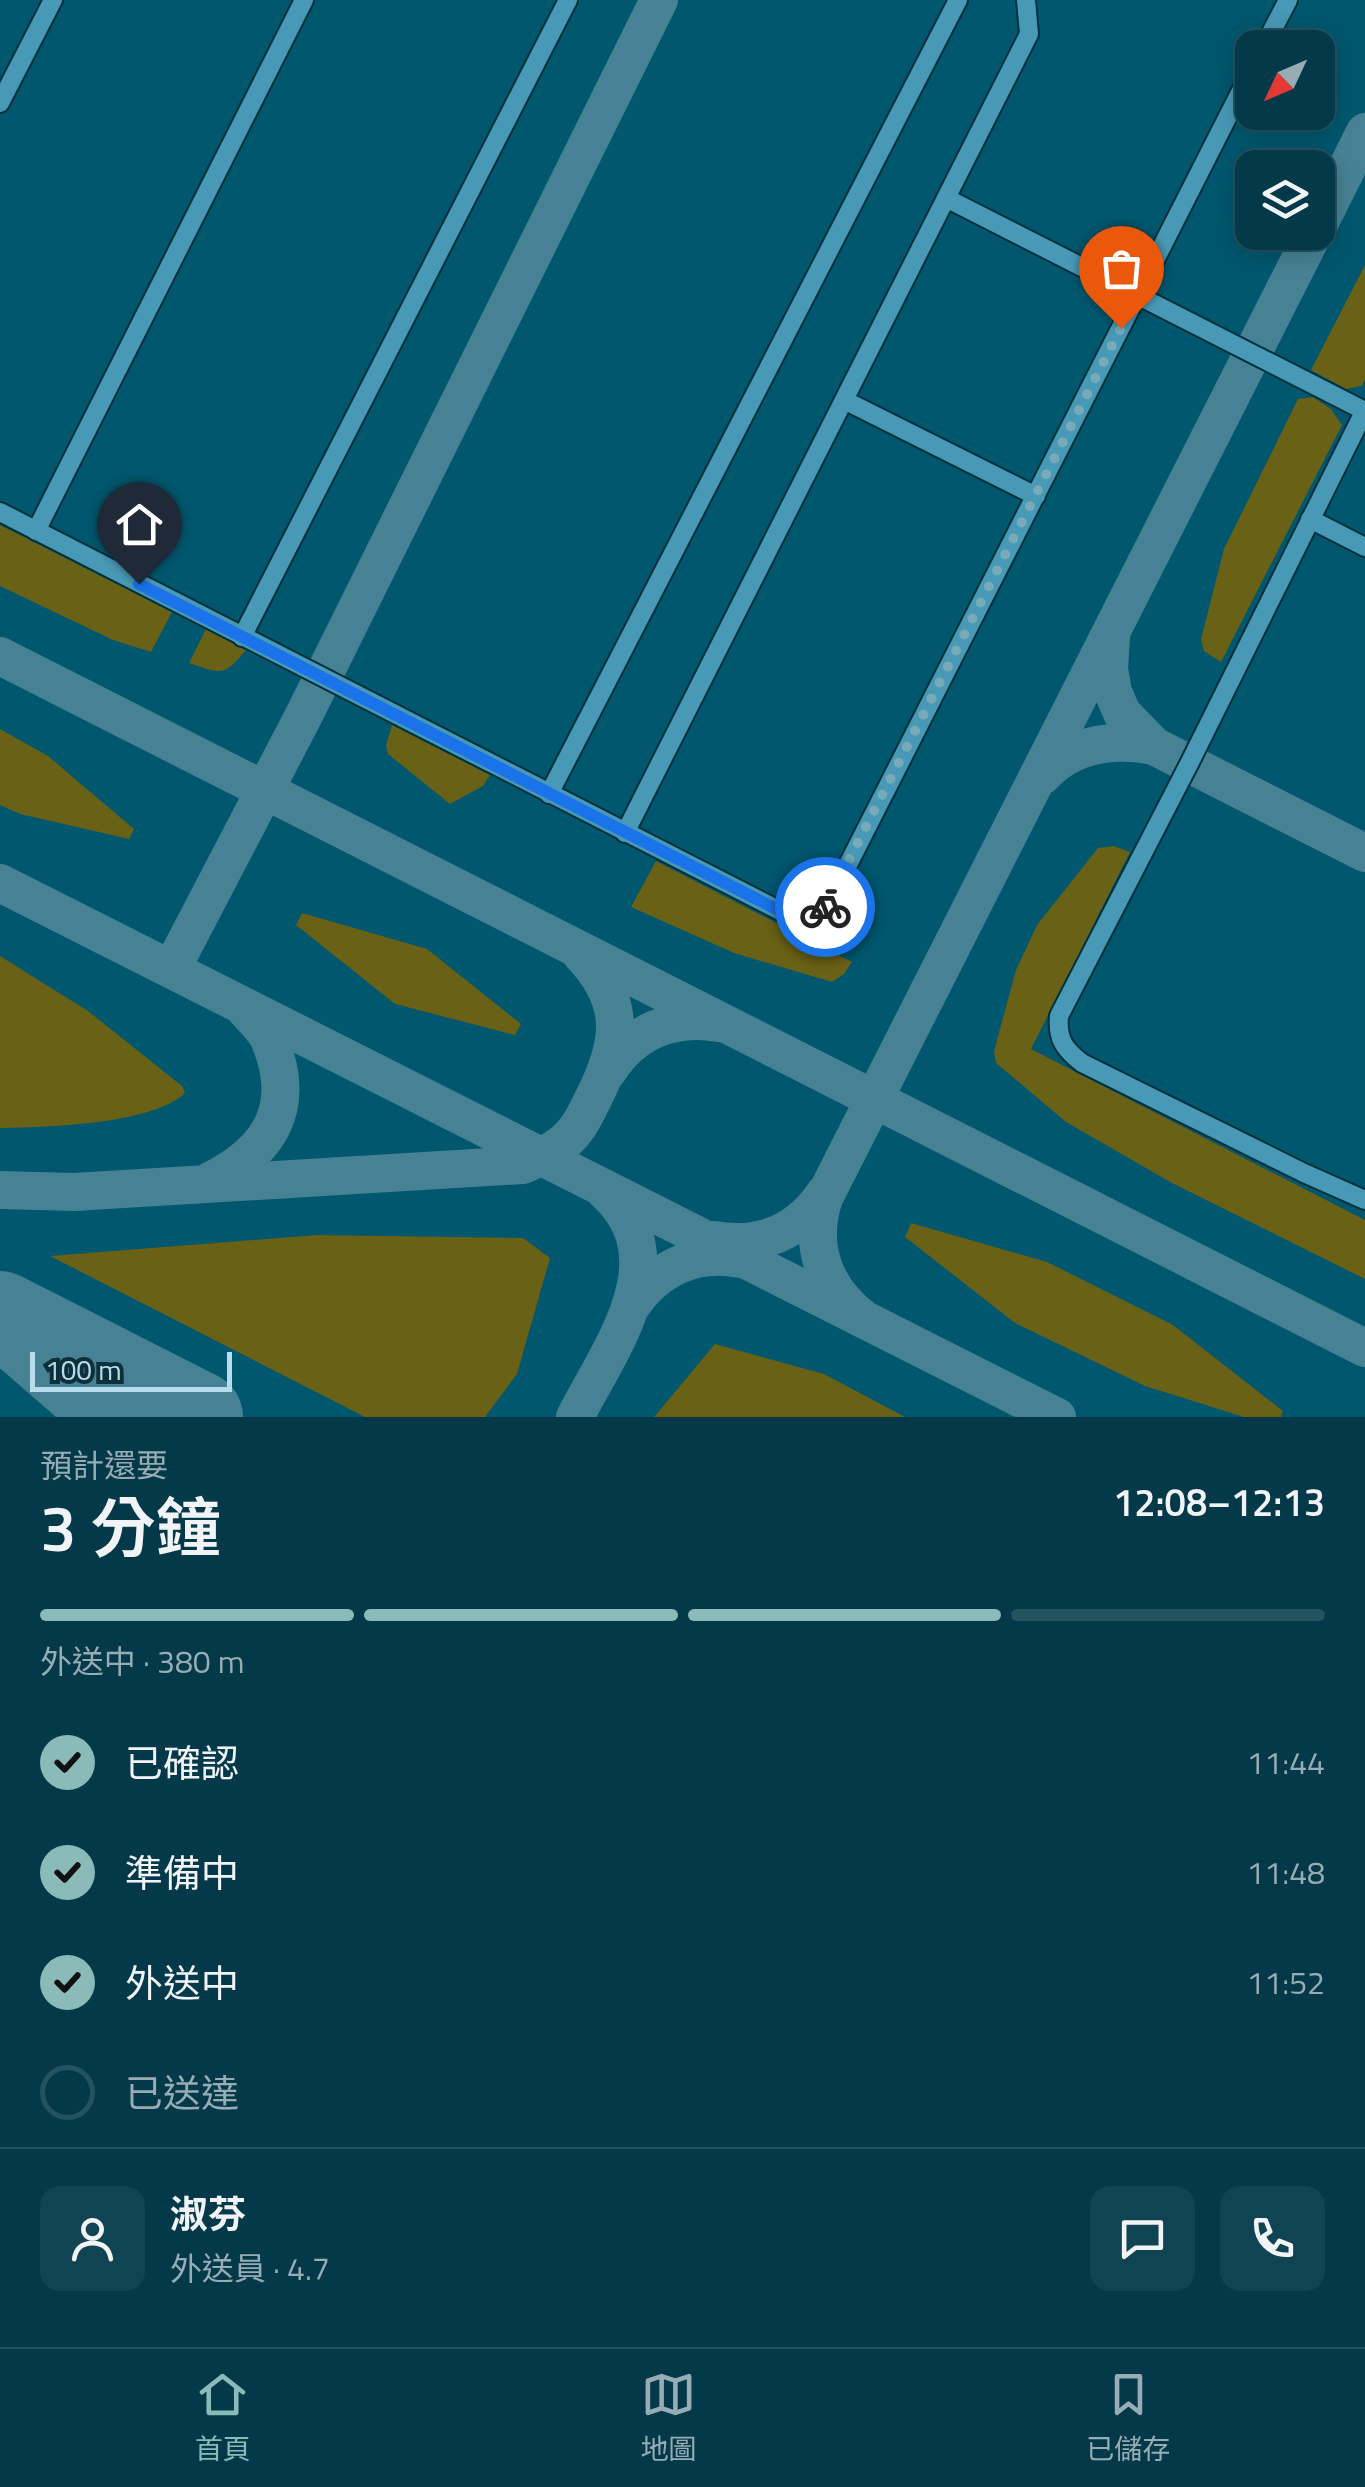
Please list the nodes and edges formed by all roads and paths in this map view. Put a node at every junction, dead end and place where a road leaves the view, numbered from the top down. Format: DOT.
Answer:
graph roads {
  1 [pos="53,0"];
  2 [pos="304,0"];
  3 [pos="568,0"];
  4 [pos="958,0"];
  5 [pos="1026,0"];
  6 [pos="1288,0"];
  7 [pos="1273,30"];
  8 [pos="0,103"];
  9 [pos="1235,103"];
  10 [pos="946,198"];
  11 [pos="1138,294"];
  12 [pos="844,400"];
  13 [pos="1365,410"];
  14 [pos="1036,496"];
  15 [pos="0,512"];
  16 [pos="1310,519"];
  17 [pos="36,531"];
  18 [pos="1365,547"];
  19 [pos="242,636"];
  20 [pos="549,794"];
  21 [pos="625,833"];
  22 [pos="1365,1200"];
  1 -- 8 [label="lane"];
  2 -- 17 [label="lane"];
  3 -- 19 [label="lane"];
  4 -- 20 [label="lane"];
  5 -- 10 [label="lane"];
  6 -- 7 [label="lane"];
  9 -- 11 [label="lane"];
  10 -- 11 [label="lane"];
  10 -- 12 [label="lane"];
  11 -- 13 [label="lane"];
  11 -- 14 [label="lane"];
  12 -- 14 [label="lane"];
  12 -- 21 [label="lane"];
  13 -- 16 [label="lane"];
  14 -- 21 [label="lane"];
  15 -- 17 [label="lane"];
  16 -- 18 [label="lane"];
  16 -- 22 [label="lane"];
  17 -- 19 [label="lane"];
  19 -- 20 [label="lane"];
  20 -- 21 [label="lane"];
}
